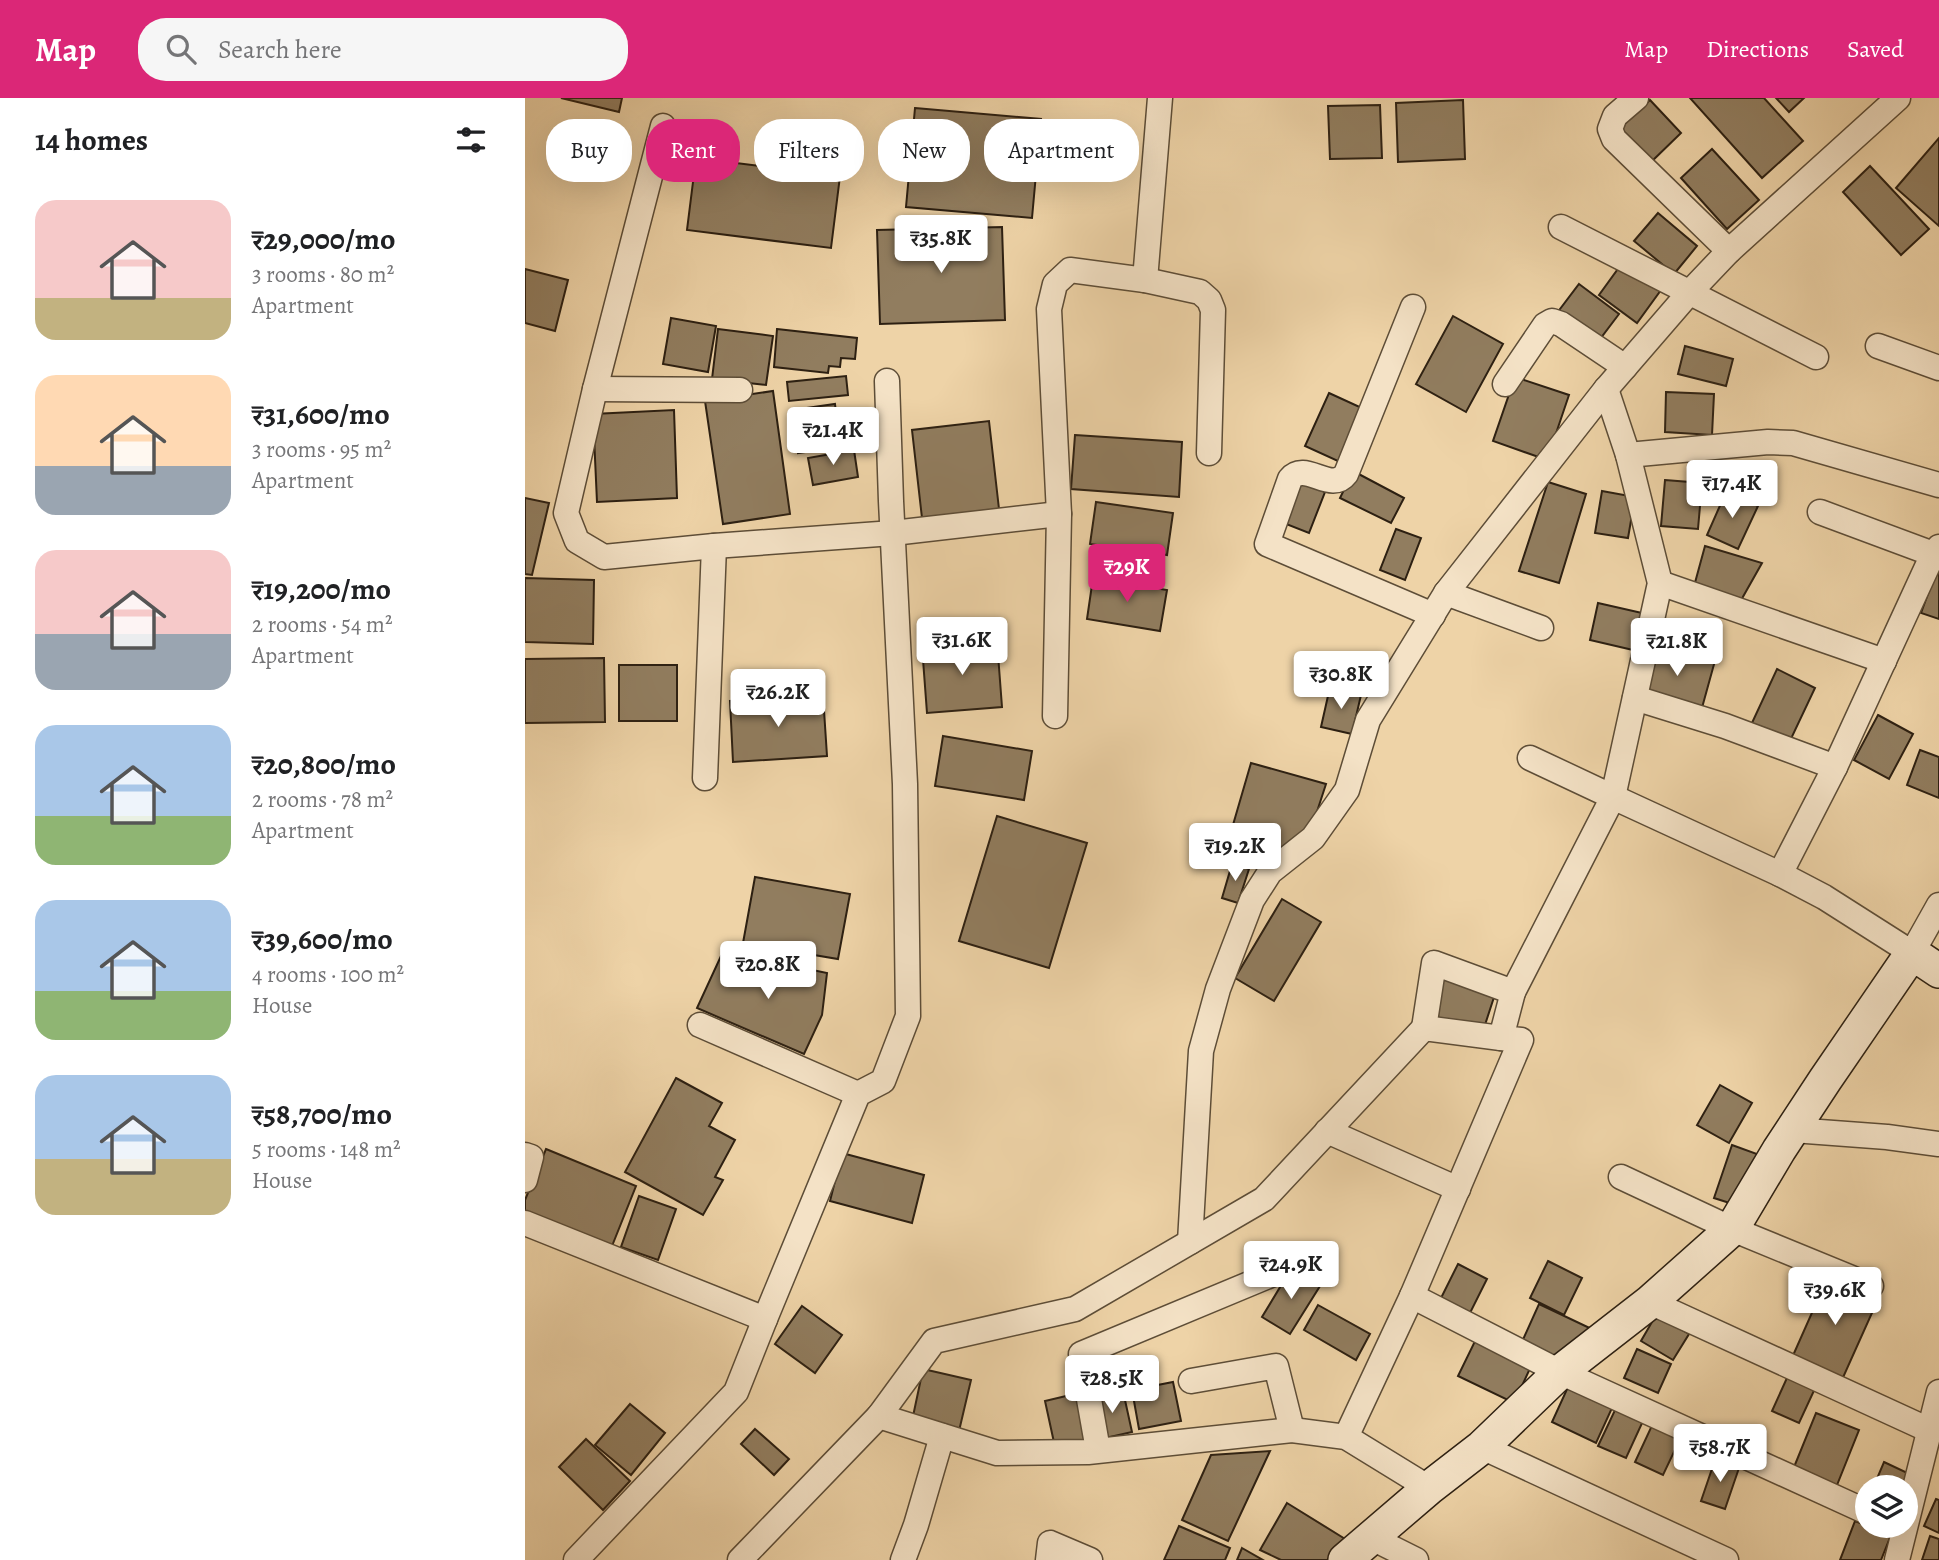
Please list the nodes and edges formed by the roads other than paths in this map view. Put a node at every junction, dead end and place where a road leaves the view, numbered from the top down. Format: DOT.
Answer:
graph roads {
  1 [pos="1160,98"];
  2 [pos="1636,98"];
  3 [pos="1898,98"];
  4 [pos="648,182"];
  5 [pos="1561,227"];
  6 [pos="1729,251"];
  7 [pos="1145,281"];
  8 [pos="1689,293"];
  9 [pos="1413,307"];
  10 [pos="1878,346"];
  11 [pos="1816,357"];
  12 [pos="1625,367"];
  13 [pos="1939,368"];
  14 [pos="887,381"];
  15 [pos="1505,384"];
  16 [pos="595,388"];
  17 [pos="1606,389"];
  18 [pos="740,390"];
  19 [pos="1209,453"];
  20 [pos="1628,455"];
  21 [pos="1939,485"];
  22 [pos="1820,512"];
  23 [pos="1059,514"];
  24 [pos="893,533"];
  25 [pos="714,546"];
  26 [pos="1936,551"];
  27 [pos="1660,583"];
  28 [pos="1447,593"];
  29 [pos="1433,615"];
  30 [pos="1541,628"];
  31 [pos="1884,661"];
  32 [pos="1635,698"];
  33 [pos="1055,716"];
  34 [pos="1530,758"];
  35 [pos="1835,767"];
  36 [pos="705,778"];
  37 [pos="1613,797"];
  38 [pos="1780,874"];
  39 [pos="1939,905"];
  40 [pos="1925,962"];
  41 [pos="1513,992"];
  42 [pos="700,1025"];
  43 [pos="1424,1028"];
  44 [pos="1501,1038"];
  45 [pos="858,1094"];
  46 [pos="1793,1130"];
  47 [pos="1327,1131"];
  48 [pos="1939,1144"];
  49 [pos="525,1155"];
  50 [pos="1621,1177"];
  51 [pos="525,1180"];
  52 [pos="1458,1189"];
  53 [pos="525,1223"];
  54 [pos="1732,1229"];
  55 [pos="1190,1242"];
  56 [pos="1302,1262"];
  57 [pos="1871,1286"];
  58 [pos="1412,1296"];
  59 [pos="1650,1303"];
  60 [pos="765,1319"];
  61 [pos="1560,1372"];
  62 [pos="1191,1381"];
  63 [pos="1939,1392"];
  64 [pos="879,1416"];
  65 [pos="1292,1430"];
  66 [pos="1929,1430"];
  67 [pos="942,1436"];
  68 [pos="1346,1437"];
  69 [pos="1482,1447"];
  70 [pos="1098,1450"];
  71 [pos="1917,1475"];
  72 [pos="1429,1488"];
  73 [pos="1855,1506"];
  74 [pos="1372,1538"];
  75 [pos="1900,1538"];
  76 [pos="1689,1553"];
  77 [pos="576,1560"];
  78 [pos="740,1560"];
  79 [pos="903,1560"];
  80 [pos="1048,1560"];
  81 [pos="1090,1560"];
  82 [pos="1345,1560"];
  83 [pos="1416,1560"];
  84 [pos="1726,1560"];
  85 [pos="1897,1560"];
  1 -- 7 [label="street"];
  2 -- 6 [label="street"];
  3 -- 6 [label="street"];
  4 -- 16 [label="street"];
  5 -- 8 [label="street"];
  6 -- 8 [label="street"];
  7 -- 19 [label="street"];
  7 -- 23 [label="street"];
  8 -- 11 [label="street"];
  8 -- 12 [label="street"];
  9 -- 29 [label="street"];
  10 -- 13 [label="street"];
  12 -- 15 [label="street"];
  12 -- 17 [label="street"];
  14 -- 24 [label="street"];
  16 -- 18 [label="street"];
  16 -- 25 [label="street"];
  17 -- 20 [label="street"];
  17 -- 28 [label="street"];
  20 -- 21 [label="street"];
  20 -- 27 [label="street"];
  22 -- 26 [label="street"];
  23 -- 24 [label="street"];
  23 -- 33 [label="street"];
  24 -- 25 [label="street"];
  24 -- 45 [label="street"];
  25 -- 36 [label="street"];
  26 -- 31 [label="street"];
  27 -- 31 [label="street"];
  27 -- 32 [label="street"];
  28 -- 29 [label="street"];
  28 -- 30 [label="street"];
  29 -- 55 [label="street"];
  31 -- 35 [label="street"];
  32 -- 35 [label="street"];
  32 -- 37 [label="street"];
  34 -- 37 [label="street"];
  35 -- 38 [label="street"];
  37 -- 38 [label="street"];
  37 -- 41 [label="street"];
  38 -- 40 [label="street"];
  39 -- 40 [label="street"];
  40 -- 46 [label="street"];
  41 -- 43 [label="street"];
  41 -- 44 [label="street"];
  42 -- 45 [label="street"];
  43 -- 44 [label="street"];
  43 -- 47 [label="street"];
  44 -- 52 [label="street"];
  45 -- 60 [label="street"];
  46 -- 48 [label="street"];
  46 -- 54 [label="street"];
  47 -- 52 [label="street"];
  47 -- 55 [label="street"];
  49 -- 51 [label="street"];
  50 -- 54 [label="street"];
  52 -- 58 [label="street"];
  53 -- 60 [label="street"];
  54 -- 57 [label="street"];
  54 -- 59 [label="street"];
  55 -- 64 [label="street"];
  56 -- 70 [label="street"];
  58 -- 61 [label="street"];
  58 -- 68 [label="street"];
  59 -- 61 [label="street"];
  59 -- 66 [label="street"];
  60 -- 77 [label="street"];
  61 -- 69 [label="street"];
  61 -- 73 [label="street"];
  62 -- 65 [label="street"];
  63 -- 66 [label="street"];
  64 -- 67 [label="street"];
  64 -- 78 [label="street"];
  65 -- 68 [label="street"];
  65 -- 70 [label="street"];
  66 -- 71 [label="street"];
  67 -- 70 [label="street"];
  67 -- 79 [label="street"];
  68 -- 72 [label="street"];
  69 -- 72 [label="street"];
  69 -- 76 [label="street"];
  72 -- 74 [label="street"];
  74 -- 82 [label="street"];
  74 -- 83 [label="street"];
  75 -- 85 [label="street"];
  76 -- 84 [label="street"];
  80 -- 81 [label="street"];
}
